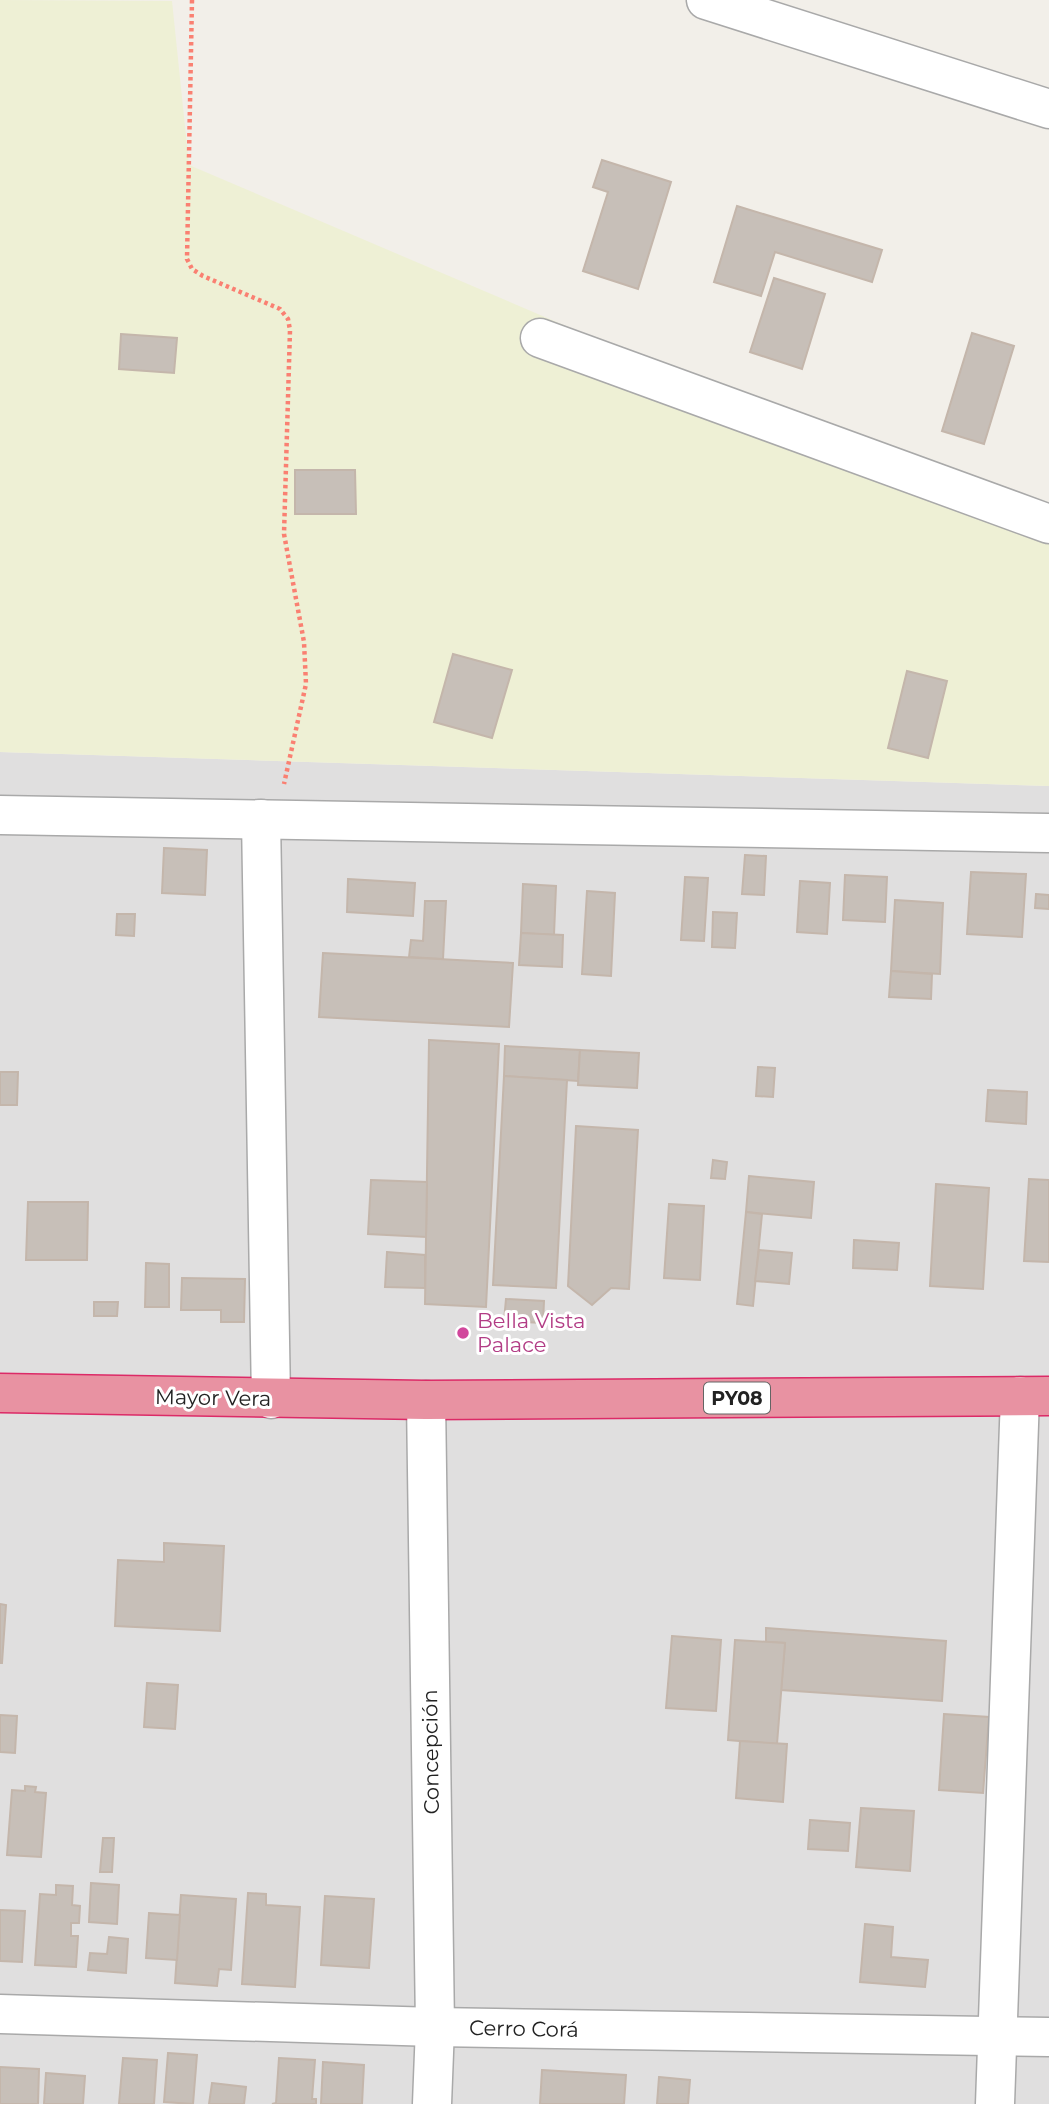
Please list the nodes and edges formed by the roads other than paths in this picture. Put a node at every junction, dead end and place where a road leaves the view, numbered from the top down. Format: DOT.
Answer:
graph roads {
  1 [pos="706,0"];
  2 [pos="1049,109"];
  3 [pos="540,338"];
  4 [pos="1049,524"];
  5 [pos="0,815"];
  6 [pos="269,820"];
  7 [pos="1049,833"];
  8 [pos="0,1393"];
  9 [pos="1035,1396"];
  10 [pos="271,1399"];
  11 [pos="426,1400"];
  12 [pos="0,2014"];
  13 [pos="435,2027"];
  14 [pos="1049,2037"];
  15 [pos="997,2038"];
  16 [pos="432,2104"];
  17 [pos="995,2104"];
  1 -- 2 [label="street"];
  3 -- 4 [label="street"];
  5 -- 6 [label="street"];
  6 -- 7 [label="street"];
  6 -- 10 [label="street"];
  8 -- 10 [label="highway, Mayor Vera / PY08"];
  9 -- 11 [label="highway, PY08"];
  9 -- 15 [label="street"];
  10 -- 11 [label="highway, Mayor Vera / PY08"];
  11 -- 13 [label="street, Concepción"];
  12 -- 13 [label="street, Cerro Corá"];
  13 -- 15 [label="street, Cerro Corá"];
  13 -- 16 [label="street, Concepción"];
  14 -- 15 [label="street, Cerro Corá"];
  15 -- 17 [label="street"];
}
